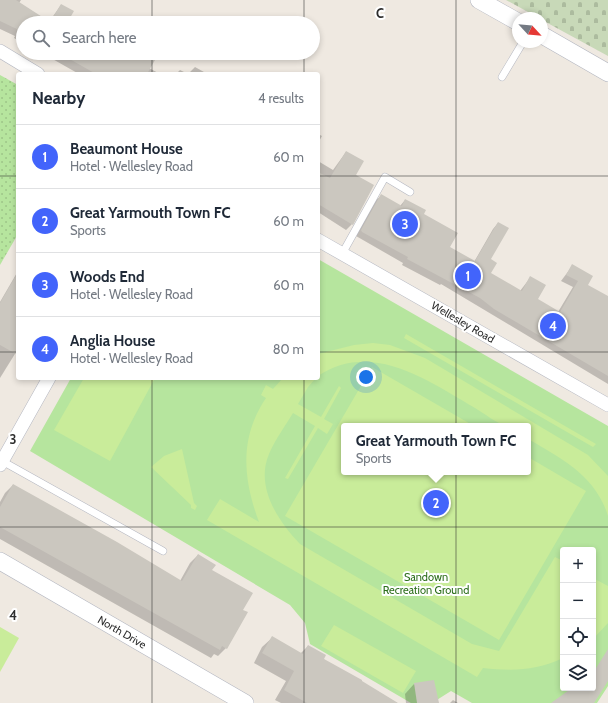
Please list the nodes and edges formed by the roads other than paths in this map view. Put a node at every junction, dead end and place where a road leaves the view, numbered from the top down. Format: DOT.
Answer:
graph roads {
  1 [pos="479,0"];
  2 [pos="512,19"];
  3 [pos="548,38"];
  4 [pos="519,48"];
  5 [pos="0,51"];
  6 [pos="35,72"];
  7 [pos="608,72"];
  8 [pos="502,77"];
  9 [pos="410,192"];
  10 [pos="320,241"];
  11 [pos="342,254"];
  12 [pos="48,380"];
  13 [pos="608,405"];
  14 [pos="1,463"];
  15 [pos="163,551"];
  16 [pos="0,561"];
  17 [pos="245,703"];
  1 -- 2 [label="street"];
  3 -- 7 [label="street"];
  4 -- 8 [label="lane"];
  5 -- 6 [label="street"];
  9 -- 11 [label="lane"];
  10 -- 11 [label="street, Wellesley Road"];
  11 -- 13 [label="street, Wellesley Road"];
  12 -- 14 [label="street"];
  14 -- 15 [label="lane"];
  16 -- 17 [label="street, North Drive"];
}
